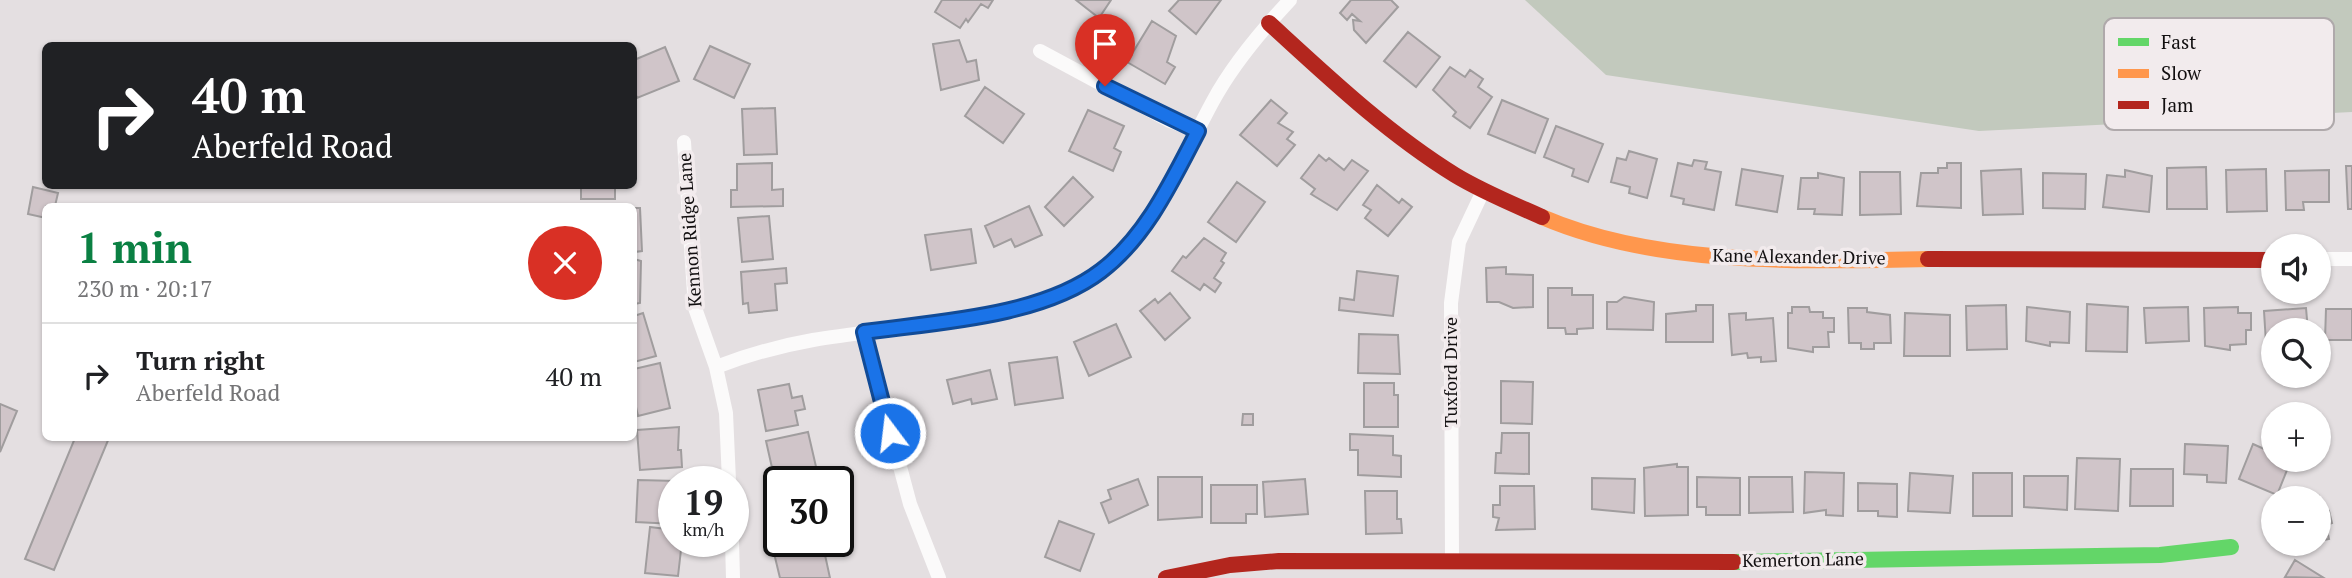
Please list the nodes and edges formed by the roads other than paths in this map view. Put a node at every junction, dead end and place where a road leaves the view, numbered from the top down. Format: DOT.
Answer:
graph roads {
  1 [pos="1290,0"];
  2 [pos="1269,23"];
  3 [pos="1041,51"];
  4 [pos="1198,131"];
  5 [pos="684,142"];
  6 [pos="1483,191"];
  7 [pos="2331,259"];
  8 [pos="2352,259"];
  9 [pos="2261,260"];
  10 [pos="864,332"];
  11 [pos="716,367"];
  12 [pos="728,466"];
  13 [pos="2231,547"];
  14 [pos="732,557"];
  15 [pos="1452,559"];
  16 [pos="733,578"];
  17 [pos="939,578"];
  18 [pos="1167,578"];
  1 -- 2 [label="street"];
  2 -- 4 [label="street"];
  2 -- 6 [label="street, Kane Alexander Drive"];
  3 -- 4 [label="street"];
  4 -- 10 [label="street"];
  5 -- 11 [label="street, Kennon Ridge Lane"];
  6 -- 9 [label="street, Kane Alexander Drive"];
  6 -- 15 [label="street, Tuxford Drive"];
  7 -- 8 [label="street"];
  10 -- 11 [label="street"];
  10 -- 17 [label="street"];
  11 -- 12 [label="street, Kennon Ridge Lane"];
  13 -- 15 [label="street, Kemerton Lane"];
  14 -- 16 [label="street"];
  15 -- 18 [label="street, Kemerton Lane"];
}
